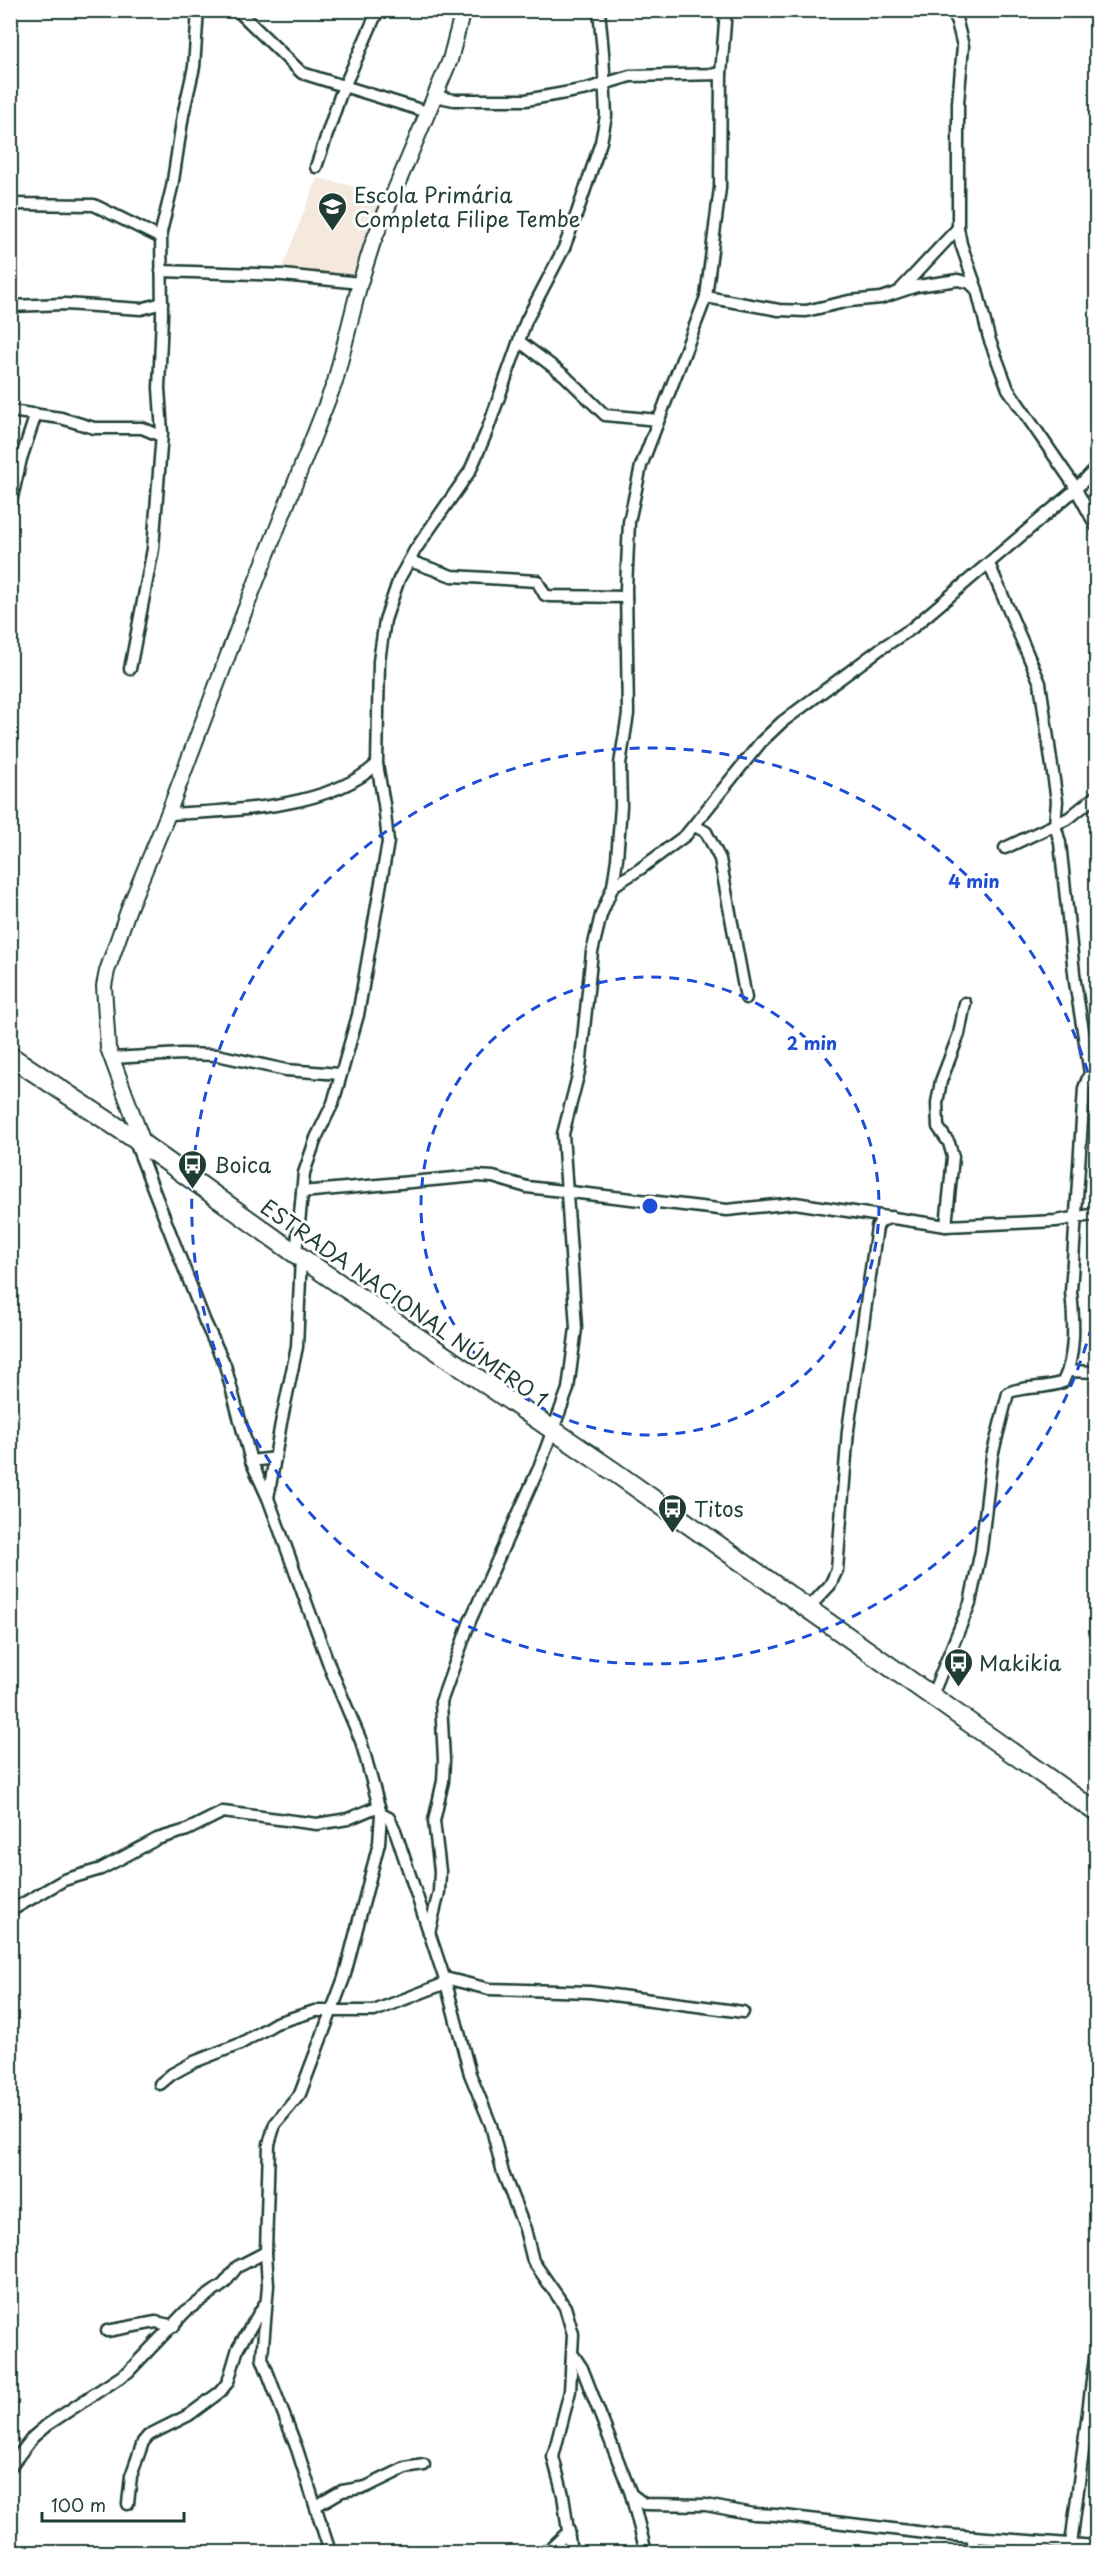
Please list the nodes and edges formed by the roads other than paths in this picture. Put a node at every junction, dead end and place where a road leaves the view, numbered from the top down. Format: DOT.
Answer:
graph roads {
  1 [pos="198,10"];
  2 [pos="237,10"];
  3 [pos="378,10"];
  4 [pos="463,10"];
  5 [pos="599,10"];
  6 [pos="726,10"];
  7 [pos="954,10"];
  8 [pos="721,74"];
  9 [pos="605,84"];
  10 [pos="344,88"];
  11 [pos="434,96"];
  12 [pos="427,112"];
  13 [pos="316,167"];
  14 [pos="10,204"];
  15 [pos="958,228"];
  16 [pos="158,232"];
  17 [pos="161,271"];
  18 [pos="360,283"];
  19 [pos="977,290"];
  20 [pos="897,292"];
  21 [pos="706,297"];
  22 [pos="162,303"];
  23 [pos="10,306"];
  24 [pos="520,342"];
  25 [pos="10,411"];
  26 [pos="159,411"];
  27 [pos="36,414"];
  28 [pos="658,420"];
  29 [pos="142,428"];
  30 [pos="161,436"];
  31 [pos="1096,468"];
  32 [pos="1076,489"];
  33 [pos="10,506"];
  34 [pos="1096,526"];
  35 [pos="410,561"];
  36 [pos="989,564"];
  37 [pos="626,597"];
  38 [pos="130,669"];
  39 [pos="377,764"];
  40 [pos="1096,796"];
  41 [pos="168,814"];
  42 [pos="1055,825"];
  43 [pos="694,826"];
  44 [pos="1005,848"];
  45 [pos="613,886"];
  46 [pos="746,998"];
  47 [pos="965,1003"];
  48 [pos="10,1056"];
  49 [pos="112,1058"];
  50 [pos="340,1074"];
  51 [pos="139,1142"];
  52 [pos="566,1190"];
  53 [pos="302,1192"];
  54 [pos="1096,1214"];
  55 [pos="893,1217"];
  56 [pos="1076,1217"];
  57 [pos="946,1226"];
  58 [pos="298,1256"];
  59 [pos="1068,1371"];
  60 [pos="1096,1372"];
  61 [pos="553,1433"];
  62 [pos="275,1458"];
  63 [pos="251,1461"];
  64 [pos="268,1498"];
  65 [pos="814,1602"];
  66 [pos="936,1686"];
  67 [pos="380,1810"];
  68 [pos="1096,1812"];
  69 [pos="10,1911"];
  70 [pos="429,1933"];
  71 [pos="445,1981"];
  72 [pos="330,2011"];
  73 [pos="743,2012"];
  74 [pos="160,2084"];
  75 [pos="266,2252"];
  76 [pos="266,2302"];
  77 [pos="174,2326"];
  78 [pos="107,2331"];
  79 [pos="1096,2350"];
  80 [pos="574,2356"];
  81 [pos="424,2465"];
  82 [pos="10,2467"];
  83 [pos="631,2494"];
  84 [pos="128,2504"];
  85 [pos="316,2506"];
  86 [pos="569,2531"];
  87 [pos="974,2537"];
  88 [pos="1096,2546"];
  89 [pos="1071,2548"];
  90 [pos="549,2552"];
  91 [pos="330,2553"];
  92 [pos="571,2553"];
  93 [pos="646,2553"];
  94 [pos="972,2553"];
  1 -- 16 [label="street"];
  2 -- 10 [label="street"];
  3 -- 10 [label="street"];
  4 -- 11 [label="street"];
  5 -- 9 [label="street"];
  6 -- 8 [label="street"];
  7 -- 15 [label="street"];
  8 -- 9 [label="street"];
  8 -- 21 [label="street"];
  9 -- 11 [label="street"];
  9 -- 24 [label="street"];
  10 -- 12 [label="street"];
  10 -- 13 [label="street"];
  11 -- 12 [label="street"];
  12 -- 18 [label="street"];
  14 -- 16 [label="street"];
  15 -- 19 [label="street"];
  15 -- 20 [label="street"];
  16 -- 17 [label="street"];
  17 -- 18 [label="street"];
  17 -- 22 [label="street"];
  18 -- 41 [label="street"];
  19 -- 20 [label="street"];
  19 -- 32 [label="street"];
  20 -- 21 [label="street"];
  21 -- 28 [label="street"];
  22 -- 23 [label="street"];
  22 -- 26 [label="street"];
  24 -- 28 [label="street"];
  24 -- 35 [label="street"];
  25 -- 27 [label="street"];
  26 -- 29 [label="street"];
  26 -- 30 [label="street"];
  27 -- 29 [label="street"];
  27 -- 33 [label="street"];
  28 -- 37 [label="street"];
  29 -- 30 [label="street"];
  30 -- 38 [label="street"];
  31 -- 32 [label="street"];
  32 -- 34 [label="street"];
  32 -- 36 [label="street"];
  35 -- 37 [label="street"];
  35 -- 39 [label="street"];
  36 -- 42 [label="street"];
  36 -- 43 [label="street"];
  37 -- 45 [label="street"];
  39 -- 41 [label="street"];
  39 -- 50 [label="street"];
  40 -- 42 [label="street"];
  41 -- 49 [label="street"];
  42 -- 44 [label="street"];
  42 -- 56 [label="street"];
  43 -- 45 [label="street"];
  43 -- 46 [label="street"];
  45 -- 52 [label="street"];
  47 -- 57 [label="street"];
  48 -- 51 [label="highway, ESTRADA NACIONAL NÚMERO 1"];
  49 -- 50 [label="street"];
  49 -- 51 [label="street"];
  50 -- 53 [label="street"];
  51 -- 58 [label="highway, ESTRADA NACIONAL NÚMERO 1"];
  51 -- 63 [label="street"];
  52 -- 53 [label="street"];
  52 -- 55 [label="street"];
  52 -- 61 [label="street"];
  53 -- 58 [label="street"];
  54 -- 56 [label="street"];
  55 -- 57 [label="street"];
  55 -- 65 [label="street"];
  56 -- 57 [label="street"];
  56 -- 59 [label="street"];
  58 -- 61 [label="highway, ESTRADA NACIONAL NÚMERO 1"];
  58 -- 62 [label="street"];
  59 -- 60 [label="street"];
  59 -- 66 [label="street"];
  61 -- 68 [label="highway, ESTRADA NACIONAL NÚMERO 1"];
  61 -- 70 [label="street"];
  62 -- 63 [label="street"];
  62 -- 64 [label="street"];
  63 -- 64 [label="street"];
  64 -- 67 [label="street"];
  67 -- 69 [label="street"];
  67 -- 70 [label="street"];
  67 -- 72 [label="street"];
  70 -- 71 [label="street"];
  71 -- 72 [label="street"];
  71 -- 73 [label="street"];
  71 -- 80 [label="street"];
  72 -- 74 [label="street"];
  72 -- 75 [label="street"];
  75 -- 76 [label="street"];
  75 -- 77 [label="street"];
  76 -- 84 [label="street"];
  76 -- 85 [label="street"];
  77 -- 78 [label="street"];
  77 -- 82 [label="street"];
  79 -- 89 [label="street"];
  80 -- 83 [label="street"];
  80 -- 86 [label="street"];
  81 -- 85 [label="street"];
  83 -- 87 [label="street"];
  83 -- 93 [label="street"];
  85 -- 91 [label="street"];
  86 -- 90 [label="street"];
  86 -- 92 [label="street"];
  87 -- 89 [label="street"];
  87 -- 94 [label="street"];
  88 -- 89 [label="street"];
}
